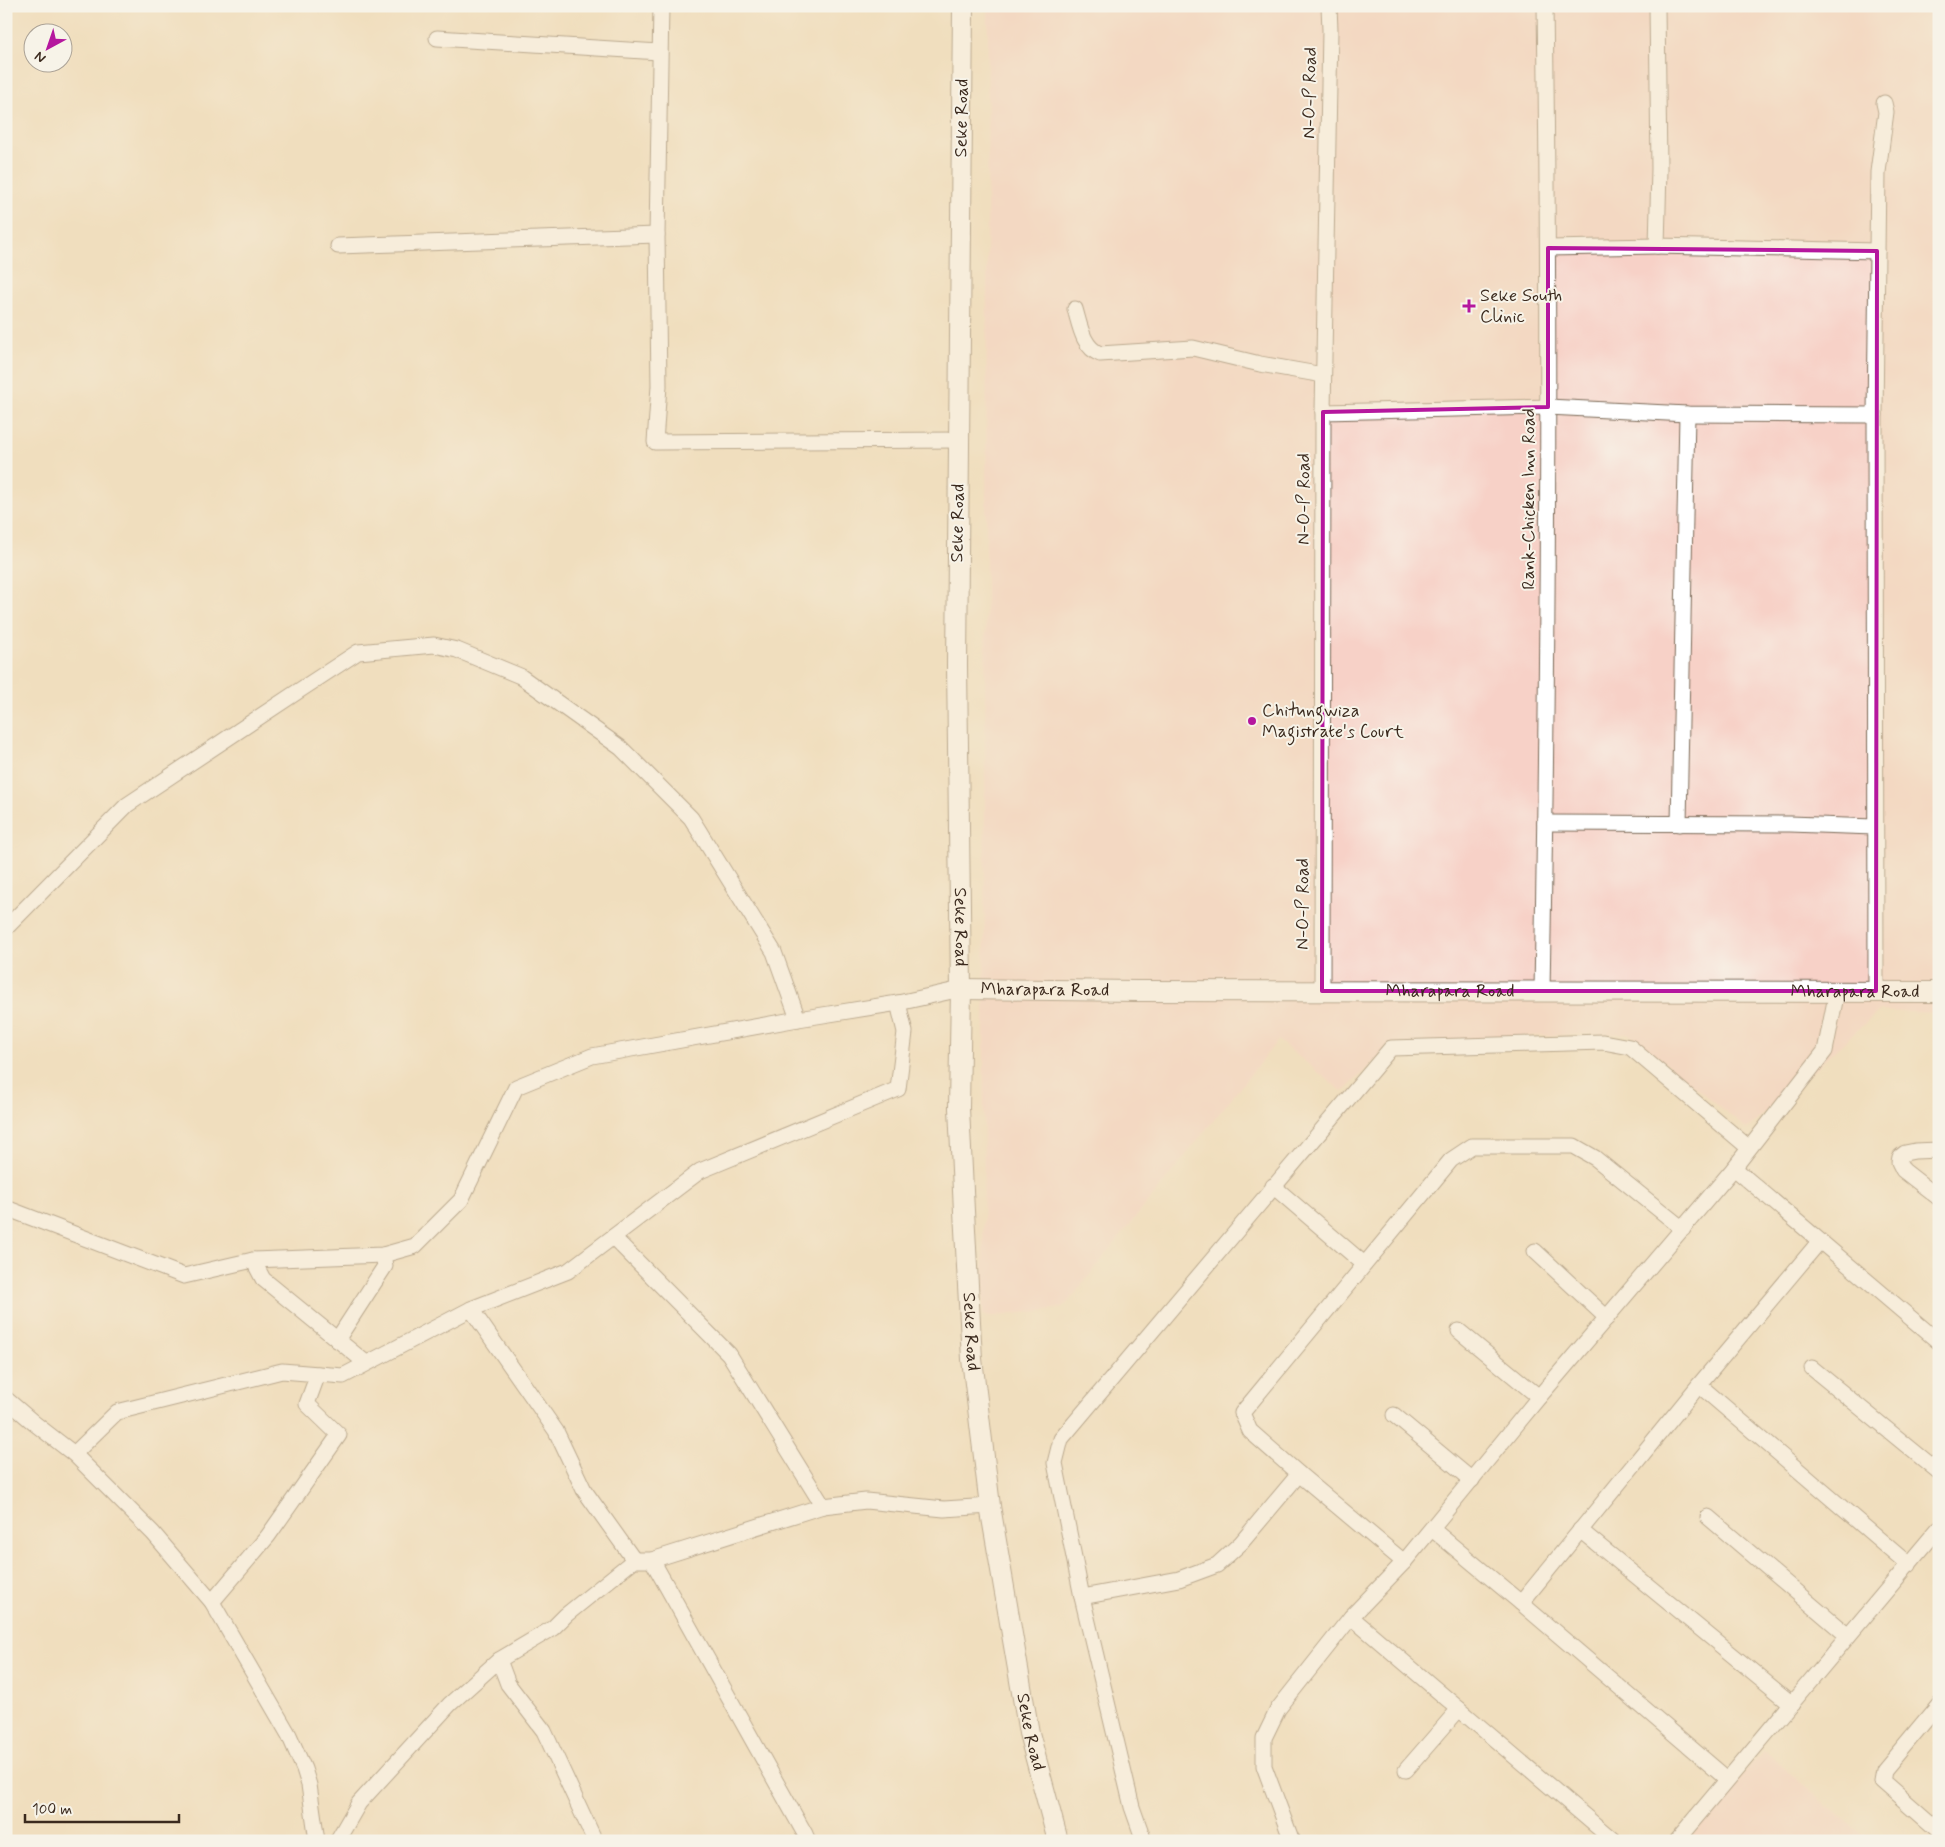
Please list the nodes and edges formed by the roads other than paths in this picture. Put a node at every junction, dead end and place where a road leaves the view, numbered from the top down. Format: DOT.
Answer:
graph roads {
  1 [pos="661,6"];
  2 [pos="963,6"];
  3 [pos="1329,6"];
  4 [pos="1545,6"];
  5 [pos="1657,6"];
  6 [pos="437,38"];
  7 [pos="659,52"];
  8 [pos="1884,103"];
  9 [pos="657,235"];
  10 [pos="338,246"];
  11 [pos="1657,246"];
  12 [pos="1548,248"];
  13 [pos="1877,251"];
  14 [pos="1075,309"];
  15 [pos="1323,375"];
  16 [pos="1548,407"];
  17 [pos="1323,412"];
  18 [pos="1687,414"];
  19 [pos="1875,415"];
  20 [pos="959,440"];
  21 [pos="1545,823"];
  22 [pos="1679,824"];
  23 [pos="1874,827"];
  24 [pos="6,928"];
  25 [pos="960,989"];
  26 [pos="1322,991"];
  27 [pos="1837,991"];
  28 [pos="1876,991"];
  29 [pos="1542,992"];
  30 [pos="1939,992"];
  31 [pos="898,1003"];
  32 [pos="798,1019"];
  33 [pos="1749,1148"];
  34 [pos="1939,1150"];
  35 [pos="1734,1168"];
  36 [pos="1273,1186"];
  37 [pos="1939,1198"];
  38 [pos="6,1208"];
  39 [pos="1683,1229"];
  40 [pos="614,1236"];
  41 [pos="1819,1242"];
  42 [pos="1535,1252"];
  43 [pos="383,1255"];
  44 [pos="253,1260"];
  45 [pos="1364,1264"];
  46 [pos="470,1309"];
  47 [pos="1607,1318"];
  48 [pos="1459,1331"];
  49 [pos="337,1340"];
  50 [pos="1939,1342"];
  51 [pos="366,1364"];
  52 [pos="1812,1368"];
  53 [pos="318,1374"];
  54 [pos="1699,1385"];
  55 [pos="1539,1397"];
  56 [pos="6,1399"];
  57 [pos="1394,1415"];
  58 [pos="74,1454"];
  59 [pos="1939,1472"];
  60 [pos="1299,1474"];
  61 [pos="1472,1480"];
  62 [pos="823,1506"];
  63 [pos="990,1506"];
  64 [pos="1708,1517"];
  65 [pos="1939,1528"];
  66 [pos="1432,1529"];
  67 [pos="1580,1530"];
  68 [pos="634,1560"];
  69 [pos="652,1560"];
  70 [pos="1404,1562"];
  71 [pos="1909,1565"];
  72 [pos="1082,1598"];
  73 [pos="212,1602"];
  74 [pos="1521,1603"];
  75 [pos="1350,1617"];
  76 [pos="1848,1636"];
  77 [pos="499,1660"];
  78 [pos="1792,1704"];
  79 [pos="1459,1709"];
  80 [pos="1937,1710"];
  81 [pos="1406,1770"];
  82 [pos="1727,1779"];
  83 [pos="1939,1830"];
  84 [pos="317,1841"];
  85 [pos="336,1841"];
  86 [pos="595,1841"];
  87 [pos="808,1841"];
  88 [pos="1058,1841"];
  89 [pos="1144,1841"];
  90 [pos="1292,1841"];
  91 [pos="1614,1841"];
  92 [pos="1676,1841"];
  1 -- 7 [label="street"];
  2 -- 20 [label="main road, Seke Road"];
  3 -- 15 [label="street, N-O-P Road"];
  4 -- 12 [label="street, Rank-Chicken Inn Road"];
  5 -- 11 [label="street"];
  6 -- 7 [label="street"];
  7 -- 9 [label="street"];
  8 -- 13 [label="street"];
  9 -- 10 [label="street"];
  9 -- 20 [label="street"];
  11 -- 12 [label="street"];
  11 -- 13 [label="street"];
  12 -- 16 [label="street, Rank-Chicken Inn Road"];
  13 -- 19 [label="street"];
  14 -- 15 [label="street"];
  15 -- 17 [label="street, N-O-P Road"];
  16 -- 17 [label="street"];
  16 -- 18 [label="street"];
  16 -- 21 [label="street, Rank-Chicken Inn Road"];
  17 -- 26 [label="street, N-O-P Road"];
  18 -- 19 [label="street"];
  18 -- 22 [label="street"];
  19 -- 23 [label="street"];
  20 -- 25 [label="main road, Seke Road"];
  21 -- 22 [label="street"];
  21 -- 29 [label="street, Rank-Chicken Inn Road"];
  22 -- 23 [label="street"];
  23 -- 28 [label="street"];
  24 -- 32 [label="street"];
  25 -- 26 [label="main road, Mharapara Road"];
  25 -- 31 [label="street"];
  25 -- 63 [label="main road, Seke Road"];
  26 -- 29 [label="main road, Mharapara Road"];
  27 -- 28 [label="main road, Mharapara Road"];
  27 -- 29 [label="main road, Mharapara Road"];
  27 -- 33 [label="street"];
  28 -- 30 [label="main road, Mharapara Road"];
  31 -- 32 [label="street"];
  31 -- 40 [label="street"];
  32 -- 43 [label="street"];
  33 -- 35 [label="street"];
  33 -- 36 [label="street"];
  34 -- 37 [label="street"];
  35 -- 39 [label="street"];
  35 -- 41 [label="street"];
  36 -- 45 [label="street"];
  36 -- 72 [label="street"];
  38 -- 44 [label="street"];
  39 -- 45 [label="street"];
  39 -- 47 [label="street"];
  40 -- 46 [label="street"];
  40 -- 62 [label="street"];
  41 -- 50 [label="street"];
  41 -- 54 [label="street"];
  42 -- 47 [label="street"];
  43 -- 44 [label="street"];
  43 -- 49 [label="street"];
  44 -- 49 [label="street"];
  45 -- 60 [label="street"];
  46 -- 51 [label="street"];
  46 -- 68 [label="street"];
  47 -- 55 [label="street"];
  48 -- 55 [label="street"];
  49 -- 51 [label="street"];
  51 -- 53 [label="street"];
  52 -- 59 [label="street"];
  53 -- 58 [label="street"];
  53 -- 73 [label="street"];
  54 -- 67 [label="street"];
  54 -- 71 [label="street"];
  55 -- 61 [label="street"];
  56 -- 58 [label="street"];
  57 -- 61 [label="street"];
  58 -- 73 [label="street"];
  60 -- 70 [label="street"];
  60 -- 72 [label="street"];
  61 -- 66 [label="street"];
  62 -- 63 [label="street"];
  62 -- 69 [label="street"];
  63 -- 88 [label="main road, Seke Road"];
  64 -- 76 [label="street"];
  65 -- 71 [label="street"];
  66 -- 70 [label="street"];
  66 -- 74 [label="street"];
  67 -- 74 [label="street"];
  67 -- 78 [label="street"];
  68 -- 69 [label="street"];
  68 -- 77 [label="street"];
  69 -- 87 [label="street"];
  70 -- 75 [label="street"];
  71 -- 76 [label="street"];
  72 -- 89 [label="street"];
  73 -- 84 [label="street"];
  74 -- 82 [label="street"];
  75 -- 79 [label="street"];
  75 -- 90 [label="street"];
  76 -- 78 [label="street"];
  77 -- 85 [label="street"];
  77 -- 86 [label="street"];
  78 -- 82 [label="street"];
  79 -- 81 [label="street"];
  79 -- 91 [label="street"];
  80 -- 83 [label="street"];
  82 -- 92 [label="street"];
}
